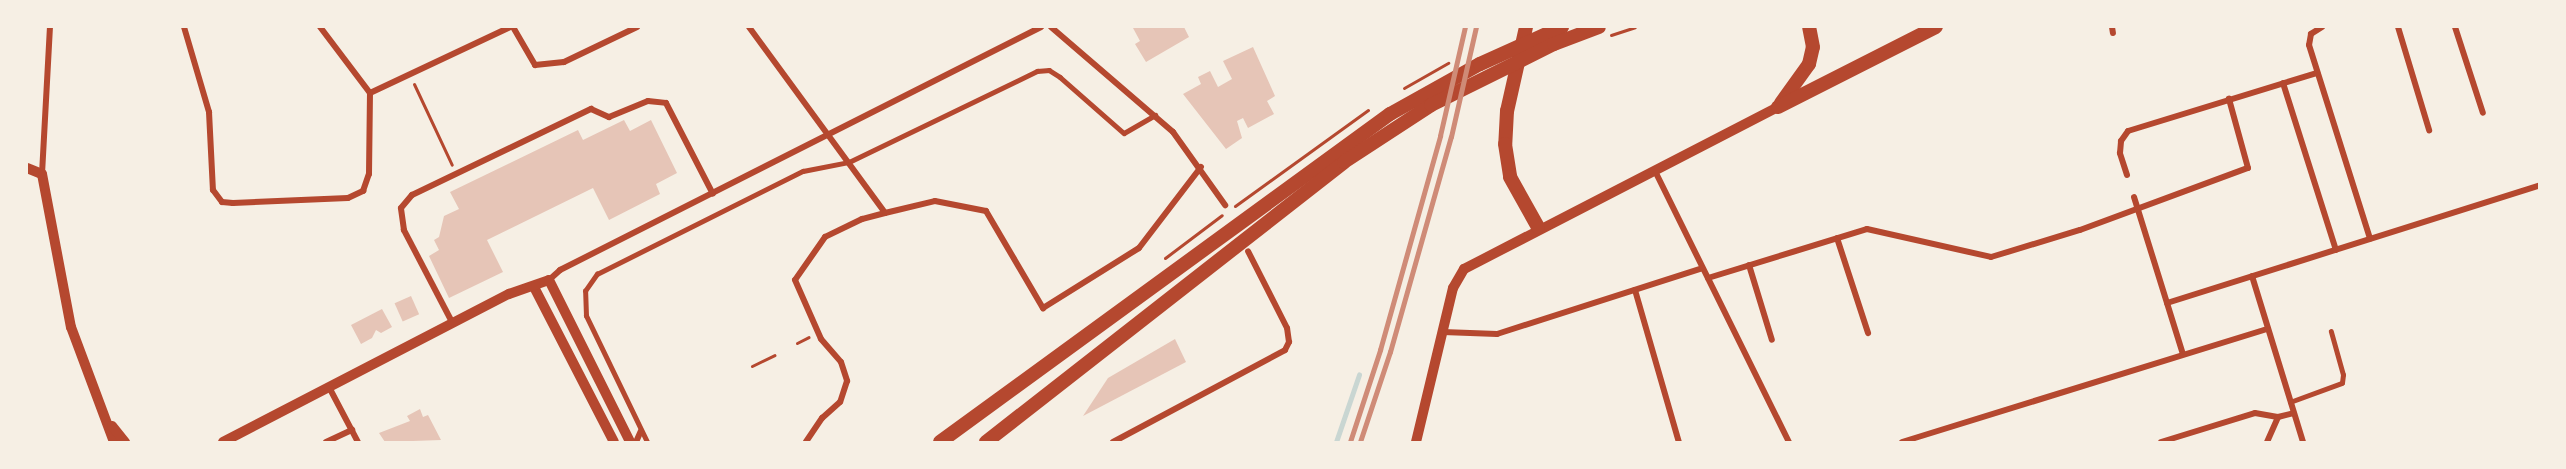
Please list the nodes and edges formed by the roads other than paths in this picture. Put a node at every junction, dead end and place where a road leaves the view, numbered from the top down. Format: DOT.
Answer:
graph roads {
  1 [pos="50,27"];
  2 [pos="184,27"];
  3 [pos="320,27"];
  4 [pos="511,27"];
  5 [pos="638,27"];
  6 [pos="749,27"];
  7 [pos="1041,27"];
  8 [pos="1051,27"];
  9 [pos="1526,27"];
  10 [pos="1599,27"];
  11 [pos="1809,27"];
  12 [pos="1936,27"];
  13 [pos="2322,27"];
  14 [pos="2398,27"];
  15 [pos="2455,27"];
  16 [pos="1555,34"];
  17 [pos="2317,73"];
  18 [pos="2283,83"];
  19 [pos="370,93"];
  20 [pos="2229,99"];
  21 [pos="1778,107"];
  22 [pos="2483,113"];
  23 [pos="1155,115"];
  24 [pos="2429,130"];
  25 [pos="828,137"];
  26 [pos="849,162"];
  27 [pos="1201,167"];
  28 [pos="27,168"];
  29 [pos="1655,171"];
  30 [pos="42,174"];
  31 [pos="2127,175"];
  32 [pos="2539,186"];
  33 [pos="713,194"];
  34 [pos="2134,197"];
  35 [pos="1225,205"];
  36 [pos="2138,208"];
  37 [pos="885,213"];
  38 [pos="1538,228"];
  39 [pos="1838,237"];
  40 [pos="2370,239"];
  41 [pos="2336,250"];
  42 [pos="1248,251"];
  43 [pos="1749,265"];
  44 [pos="1702,268"];
  45 [pos="2252,276"];
  46 [pos="1708,278"];
  47 [pos="549,280"];
  48 [pos="534,287"];
  49 [pos="1635,290"];
  50 [pos="2167,303"];
  51 [pos="452,322"];
  52 [pos="2268,329"];
  53 [pos="1443,332"];
  54 [pos="2331,332"];
  55 [pos="1868,333"];
  56 [pos="1772,340"];
  57 [pos="2183,354"];
  58 [pos="330,389"];
  59 [pos="2290,402"];
  60 [pos="103,411"];
  61 [pos="2294,413"];
  62 [pos="2278,417"];
  63 [pos="351,430"];
  64 [pos="641,431"];
  65 [pos="1914,440"];
  66 [pos="114,442"];
  67 [pos="125,442"];
  68 [pos="223,442"];
  69 [pos="326,442"];
  70 [pos="358,442"];
  71 [pos="614,442"];
  72 [pos="630,442"];
  73 [pos="636,442"];
  74 [pos="647,442"];
  75 [pos="806,442"];
  76 [pos="940,442"];
  77 [pos="986,442"];
  78 [pos="1113,442"];
  79 [pos="1416,442"];
  80 [pos="1679,442"];
  81 [pos="1789,442"];
  82 [pos="1902,442"];
  83 [pos="2161,442"];
  84 [pos="2267,442"];
  85 [pos="2303,442"];
  1 -- 30 [label="street"];
  2 -- 19 [label="street"];
  3 -- 19 [label="street"];
  4 -- 5 [label="street"];
  4 -- 19 [label="street"];
  6 -- 25 [label="street"];
  7 -- 25 [label="street"];
  8 -- 23 [label="street"];
  9 -- 38 [label="main road"];
  10 -- 16 [label="main road"];
  11 -- 21 [label="main road"];
  12 -- 21 [label="main road"];
  13 -- 17 [label="street"];
  14 -- 24 [label="street"];
  15 -- 22 [label="street"];
  16 -- 76 [label="main road"];
  16 -- 77 [label="main road"];
  17 -- 18 [label="street"];
  17 -- 40 [label="street"];
  18 -- 20 [label="street"];
  18 -- 41 [label="street"];
  20 -- 31 [label="street"];
  20 -- 36 [label="street"];
  21 -- 29 [label="street"];
  23 -- 26 [label="lane"];
  23 -- 27 [label="street"];
  25 -- 26 [label="street"];
  25 -- 33 [label="street"];
  26 -- 37 [label="street"];
  26 -- 64 [label="lane"];
  27 -- 35 [label="street"];
  27 -- 37 [label="street"];
  28 -- 30 [label="street"];
  29 -- 38 [label="street"];
  29 -- 44 [label="street"];
  30 -- 60 [label="street"];
  32 -- 40 [label="street"];
  33 -- 47 [label="street"];
  33 -- 51 [label="street"];
  34 -- 36 [label="street"];
  36 -- 39 [label="street"];
  36 -- 50 [label="street"];
  37 -- 75 [label="street"];
  38 -- 53 [label="street"];
  39 -- 43 [label="street"];
  39 -- 55 [label="street"];
  40 -- 41 [label="street"];
  41 -- 45 [label="street"];
  42 -- 78 [label="street"];
  43 -- 46 [label="street"];
  43 -- 56 [label="street"];
  44 -- 46 [label="street"];
  44 -- 49 [label="street"];
  45 -- 50 [label="street"];
  45 -- 52 [label="street"];
  46 -- 81 [label="street"];
  47 -- 48 [label="street"];
  47 -- 72 [label="street"];
  48 -- 51 [label="street"];
  48 -- 71 [label="street"];
  49 -- 53 [label="street"];
  49 -- 80 [label="street"];
  50 -- 57 [label="street"];
  51 -- 58 [label="street"];
  52 -- 57 [label="street"];
  52 -- 59 [label="street"];
  53 -- 79 [label="street"];
  54 -- 59 [label="lane"];
  57 -- 65 [label="street"];
  58 -- 63 [label="street"];
  58 -- 68 [label="street"];
  59 -- 61 [label="street"];
  60 -- 66 [label="street"];
  60 -- 67 [label="street"];
  61 -- 62 [label="street"];
  61 -- 85 [label="street"];
  62 -- 83 [label="street"];
  62 -- 84 [label="street"];
  63 -- 69 [label="street"];
  63 -- 70 [label="street"];
  64 -- 73 [label="street"];
  64 -- 74 [label="lane"];
  65 -- 82 [label="street"];
}
